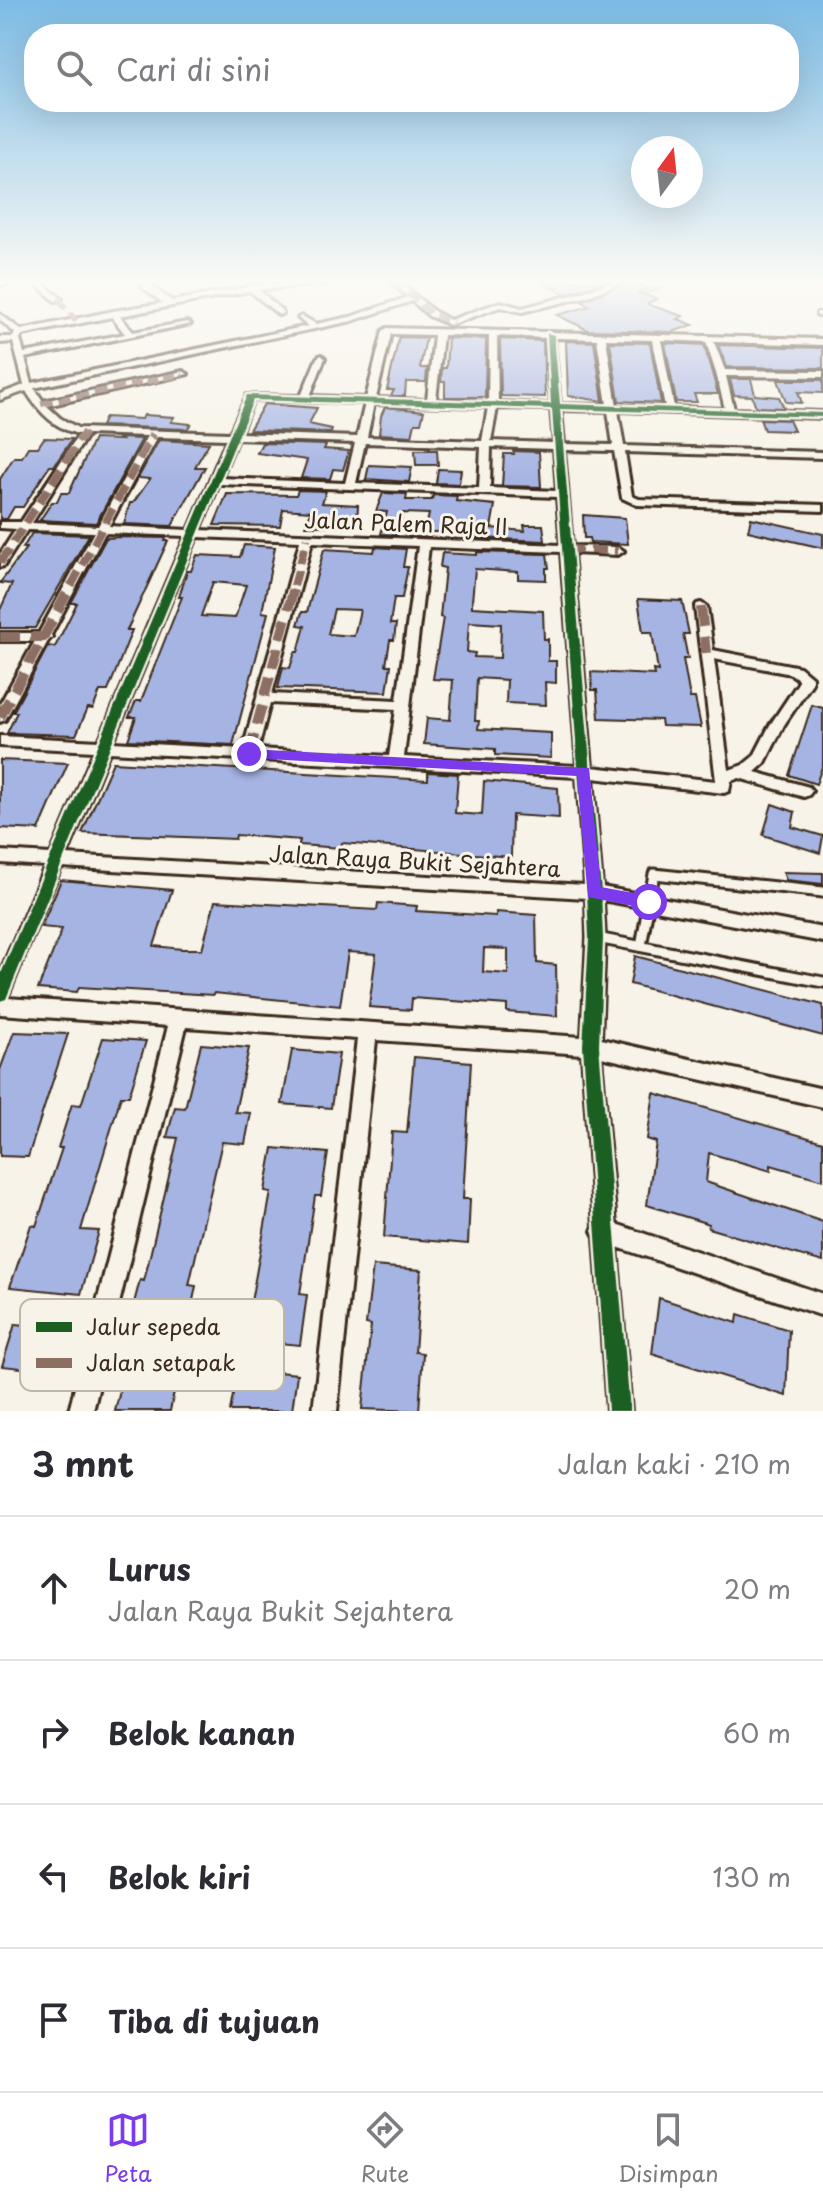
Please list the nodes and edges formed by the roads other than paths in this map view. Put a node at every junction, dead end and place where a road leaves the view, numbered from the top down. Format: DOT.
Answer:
graph roads {
  1 [pos="20,347"];
  2 [pos="70,347"];
  3 [pos="220,347"];
  4 [pos="383,347"];
  5 [pos="437,347"];
  6 [pos="493,347"];
  7 [pos="551,347"];
  8 [pos="603,347"];
  9 [pos="658,347"];
  10 [pos="712,347"];
  11 [pos="22,356"];
  12 [pos="321,358"];
  13 [pos="721,373"];
  14 [pos="183,374"];
  15 [pos="823,374"];
  16 [pos="28,387"];
  17 [pos="0,397"];
  18 [pos="305,398"];
  19 [pos="373,400"];
  20 [pos="431,402"];
  21 [pos="41,404"];
  22 [pos="493,404"];
  23 [pos="554,406"];
  24 [pos="614,408"];
  25 [pos="670,409"];
  26 [pos="730,411"];
  27 [pos="823,415"];
  28 [pos="85,432"];
  29 [pos="153,434"];
  30 [pos="233,437"];
  31 [pos="362,440"];
  32 [pos="486,444"];
  33 [pos="558,445"];
  34 [pos="620,448"];
  35 [pos="823,455"];
  36 [pos="215,481"];
  37 [pos="350,486"];
  38 [pos="484,491"];
  39 [pos="561,494"];
  40 [pos="823,508"];
  41 [pos="0,525"];
  42 [pos="24,526"];
  43 [pos="102,530"];
  44 [pos="193,533"];
  45 [pos="307,538"];
  46 [pos="424,543"];
  47 [pos="566,549"];
  48 [pos="618,551"];
  49 [pos="0,563"];
  50 [pos="701,607"];
  51 [pos="0,637"];
  52 [pos="46,637"];
  53 [pos="706,653"];
  54 [pos="264,698"];
  55 [pos="403,705"];
  56 [pos="0,717"];
  57 [pos="0,741"];
  58 [pos="104,746"];
  59 [pos="249,754"];
  60 [pos="396,761"];
  61 [pos="584,772"];
  62 [pos="739,773"];
  63 [pos="722,778"];
  64 [pos="804,791"];
  65 [pos="0,857"];
  66 [pos="57,860"];
  67 [pos="594,892"];
  68 [pos="823,892"];
  69 [pos="649,902"];
  70 [pos="823,935"];
  71 [pos="596,938"];
  72 [pos="641,946"];
  73 [pos="823,982"];
  74 [pos="0,994"];
  75 [pos="0,1006"];
  76 [pos="179,1018"];
  77 [pos="367,1031"];
  78 [pos="591,1046"];
  79 [pos="823,1098"];
  80 [pos="603,1231"];
  81 [pos="109,1299"];
  82 [pos="823,1305"];
  83 [pos="86,1391"];
  84 [pos="81,1411"];
  85 [pos="325,1411"];
  86 [pos="619,1411"];
  1 -- 11 [label="street"];
  2 -- 11 [label="street"];
  3 -- 16 [label="street"];
  4 -- 19 [label="street"];
  5 -- 20 [label="street"];
  6 -- 22 [label="street"];
  7 -- 23 [label="street"];
  8 -- 24 [label="street"];
  9 -- 25 [label="street"];
  10 -- 13 [label="street"];
  11 -- 16 [label="street"];
  12 -- 18 [label="street"];
  13 -- 15 [label="street"];
  13 -- 26 [label="street"];
  14 -- 21 [label="street"];
  16 -- 17 [label="street"];
  16 -- 21 [label="street"];
  18 -- 19 [label="street"];
  18 -- 30 [label="street"];
  19 -- 20 [label="street"];
  19 -- 31 [label="street"];
  20 -- 22 [label="street"];
  21 -- 28 [label="street"];
  22 -- 23 [label="street"];
  22 -- 32 [label="street"];
  23 -- 24 [label="street"];
  23 -- 33 [label="street"];
  24 -- 25 [label="street"];
  24 -- 34 [label="street"];
  25 -- 26 [label="street"];
  26 -- 27 [label="street"];
  28 -- 29 [label="street"];
  28 -- 42 [label="street"];
  29 -- 30 [label="street"];
  29 -- 43 [label="street"];
  30 -- 31 [label="street"];
  30 -- 36 [label="street"];
  31 -- 32 [label="street"];
  31 -- 37 [label="street"];
  32 -- 33 [label="street"];
  32 -- 38 [label="street"];
  33 -- 34 [label="street"];
  33 -- 39 [label="street"];
  34 -- 35 [label="street"];
  34 -- 40 [label="street"];
  36 -- 37 [label="street"];
  36 -- 44 [label="street"];
  37 -- 38 [label="street"];
  38 -- 39 [label="street"];
  39 -- 47 [label="street"];
  41 -- 42 [label="street, Jalan Palem Raja II"];
  42 -- 43 [label="street, Jalan Palem Raja II"];
  42 -- 49 [label="street"];
  43 -- 44 [label="street, Jalan Palem Raja II"];
  43 -- 52 [label="street"];
  44 -- 45 [label="street, Jalan Palem Raja II"];
  44 -- 58 [label="street"];
  45 -- 46 [label="street, Jalan Palem Raja II"];
  45 -- 54 [label="street"];
  46 -- 47 [label="street, Jalan Palem Raja II"];
  46 -- 55 [label="street"];
  47 -- 48 [label="street, Jalan Palem Raja II"];
  47 -- 61 [label="street"];
  50 -- 53 [label="street"];
  51 -- 52 [label="street"];
  52 -- 56 [label="street"];
  53 -- 62 [label="street"];
  53 -- 63 [label="street"];
  54 -- 55 [label="street"];
  54 -- 59 [label="street"];
  55 -- 60 [label="street"];
  57 -- 58 [label="street"];
  58 -- 59 [label="street"];
  58 -- 66 [label="street"];
  59 -- 60 [label="street"];
  60 -- 61 [label="street"];
  61 -- 63 [label="street"];
  61 -- 67 [label="street"];
  62 -- 63 [label="street"];
  62 -- 64 [label="street"];
  65 -- 66 [label="street, Jalan Raya Bukit Sejahtera"];
  66 -- 67 [label="street, Jalan Raya Bukit Sejahtera"];
  66 -- 74 [label="street"];
  67 -- 69 [label="street, Jalan Raya Bukit Sejahtera"];
  67 -- 71 [label="street"];
  68 -- 69 [label="lane"];
  69 -- 70 [label="street, Jalan Raya Bukit Sejahtera"];
  69 -- 72 [label="lane"];
  71 -- 72 [label="lane"];
  71 -- 78 [label="street"];
  72 -- 73 [label="lane"];
  75 -- 76 [label="street"];
  76 -- 77 [label="street"];
  76 -- 81 [label="street"];
  77 -- 78 [label="street"];
  77 -- 85 [label="street"];
  78 -- 79 [label="street"];
  78 -- 80 [label="street"];
  80 -- 82 [label="street"];
  80 -- 86 [label="street"];
  83 -- 84 [label="street"];
}
